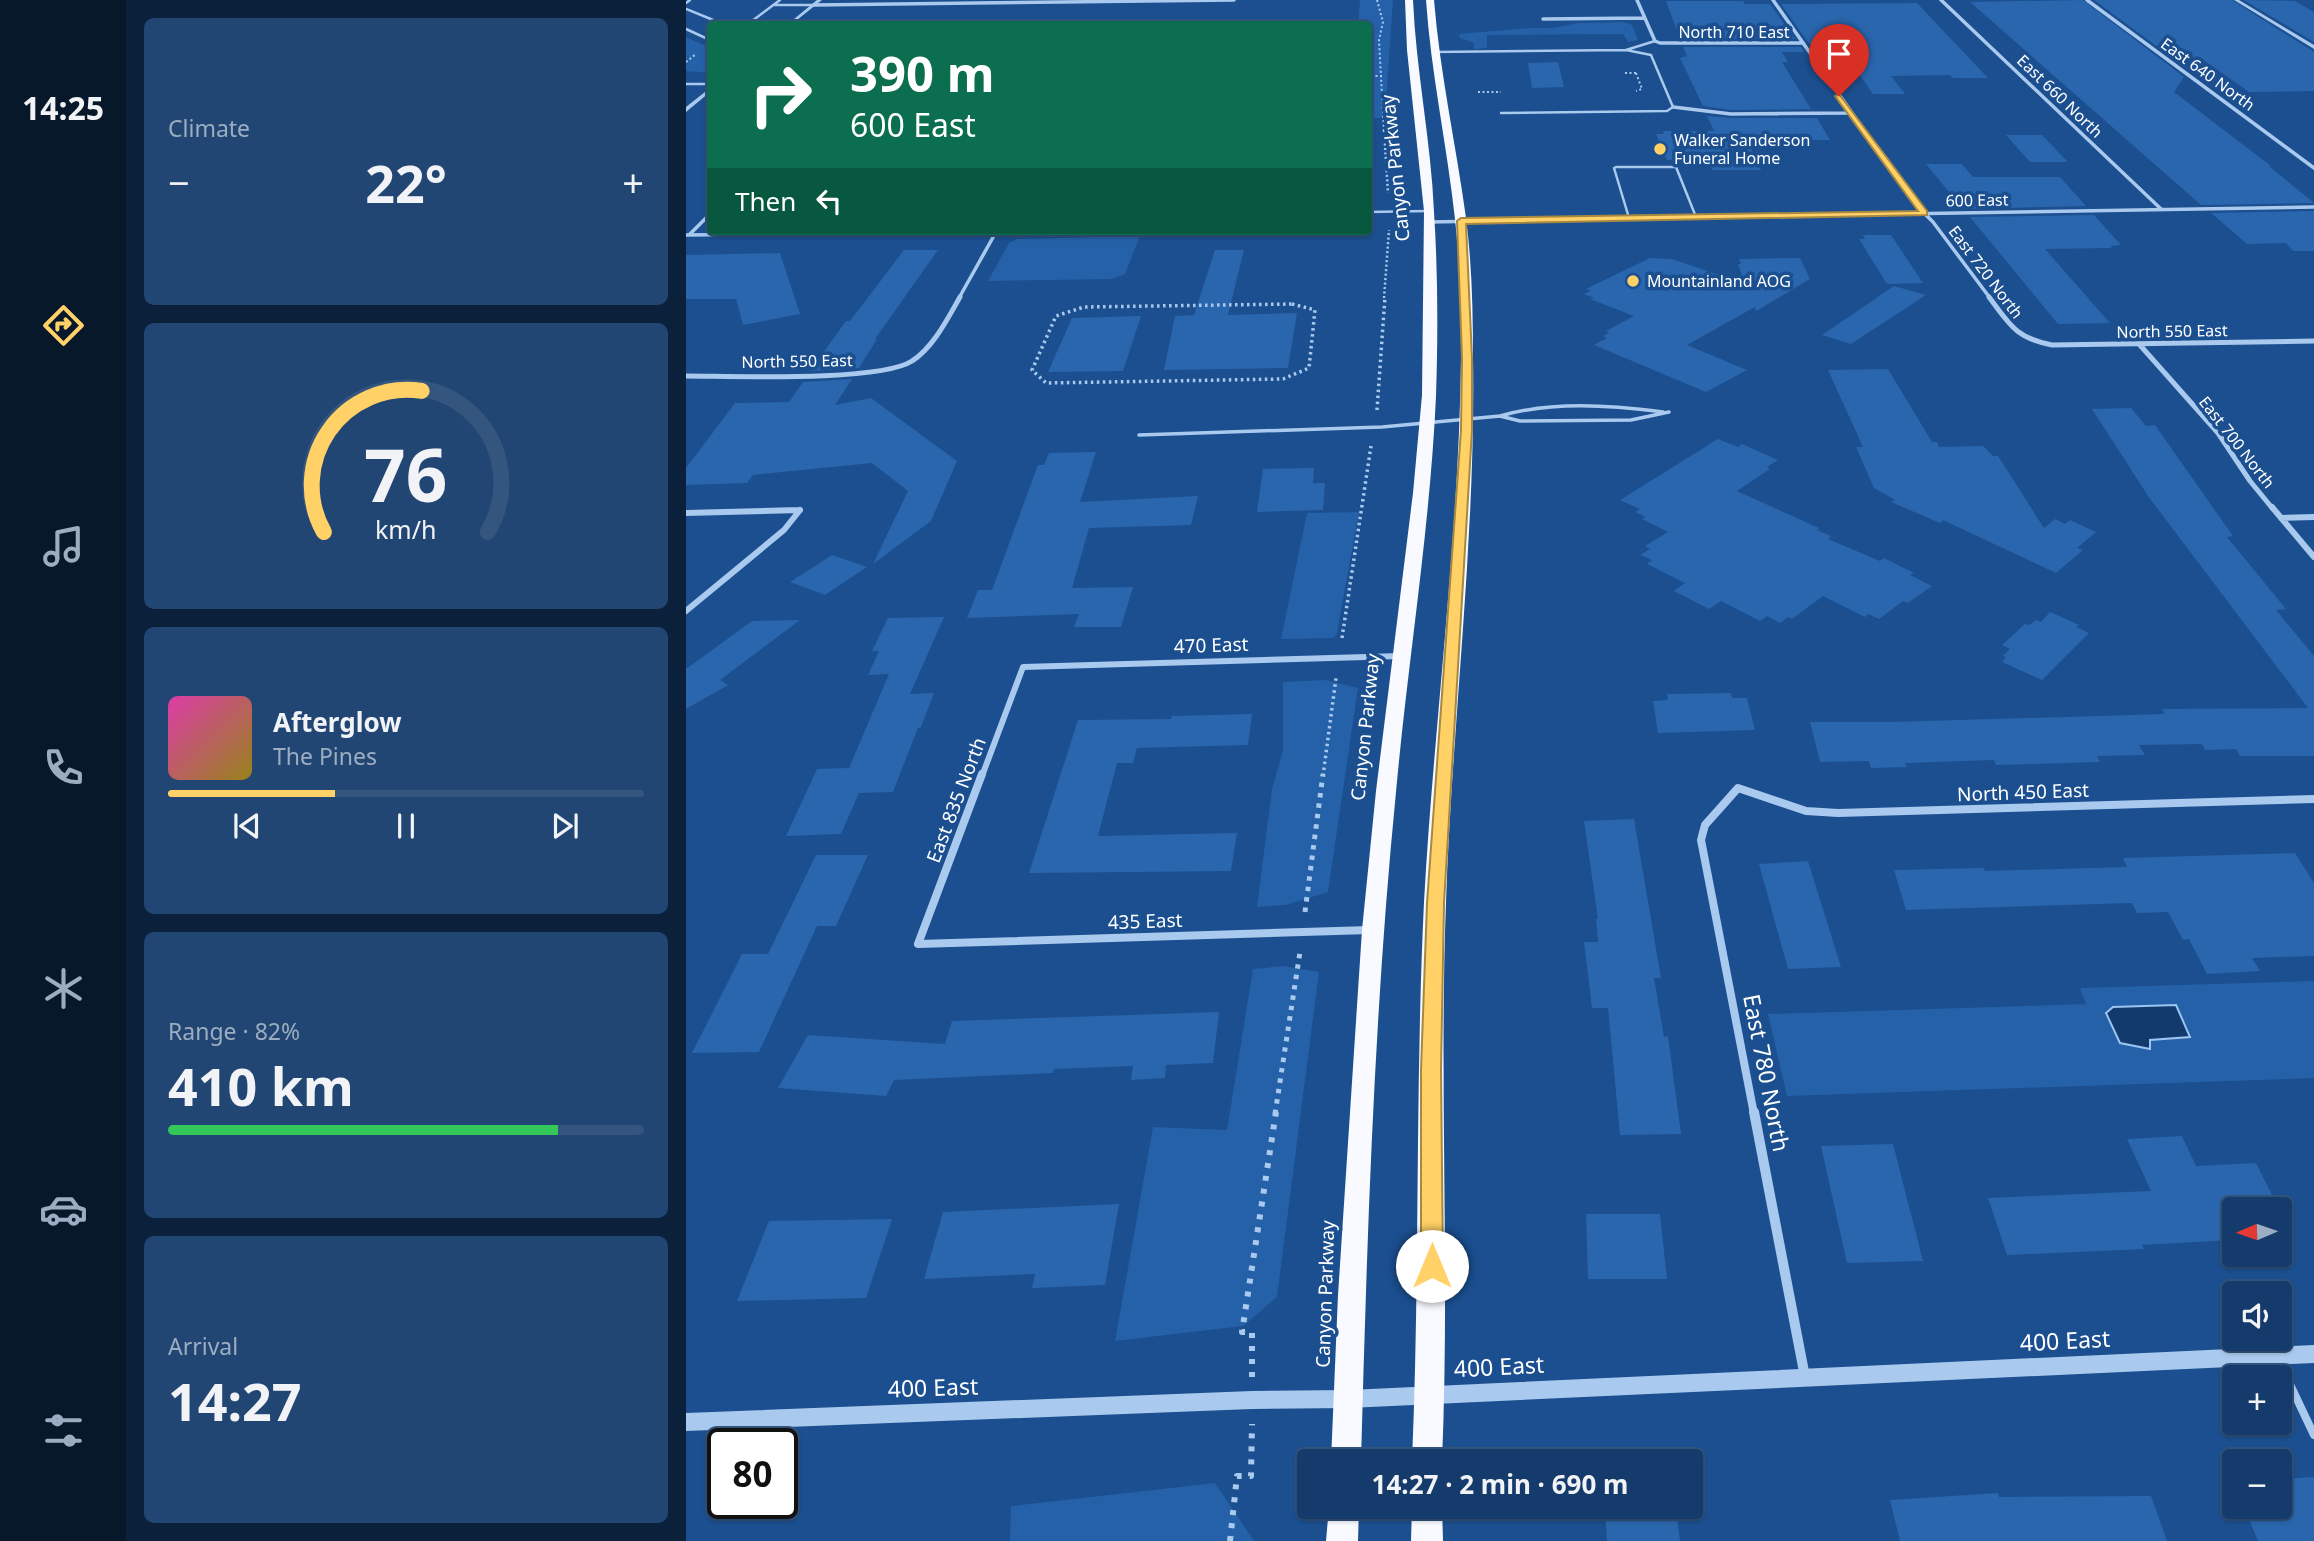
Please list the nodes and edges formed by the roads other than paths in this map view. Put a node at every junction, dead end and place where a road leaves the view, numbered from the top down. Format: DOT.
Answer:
graph roads {
  1 [pos="690,0"];
  2 [pos="780,0"];
  3 [pos="820,0"];
  4 [pos="1116,0"];
  5 [pos="1234,0"];
  6 [pos="1409,0"];
  7 [pos="1430,0"];
  8 [pos="1637,0"];
  9 [pos="1773,0"];
  10 [pos="1941,0"];
  11 [pos="2087,0"];
  12 [pos="2236,0"];
  13 [pos="686,3"];
  14 [pos="773,5"];
  15 [pos="814,5"];
  16 [pos="686,9"];
  17 [pos="1645,18"];
  18 [pos="1543,19"];
  19 [pos="716,21"];
  20 [pos="752,21"];
  21 [pos="794,21"];
  22 [pos="686,29"];
  23 [pos="707,39"];
  24 [pos="1655,41"];
  25 [pos="1802,43"];
  26 [pos="2314,47"];
  27 [pos="1626,50"];
  28 [pos="1434,52"];
  29 [pos="686,84"];
  30 [pos="707,84"];
  31 [pos="707,92"];
  32 [pos="1673,107"];
  33 [pos="686,110"];
  34 [pos="1501,113"];
  35 [pos="1851,113"];
  36 [pos="2314,168"];
  37 [pos="2314,207"];
  38 [pos="2161,210"];
  39 [pos="1372,212"];
  40 [pos="1924,213"];
  41 [pos="1429,216"];
  42 [pos="707,217"];
  43 [pos="1696,217"];
  44 [pos="1629,218"];
  45 [pos="1461,221"];
  46 [pos="688,235"];
  47 [pos="707,235"];
  48 [pos="994,235"];
  49 [pos="2031,341"];
  50 [pos="2314,341"];
  51 [pos="2139,344"];
  52 [pos="686,376"];
  53 [pos="1500,416"];
  54 [pos="1466,418"];
  55 [pos="1427,422"];
  56 [pos="1139,435"];
  57 [pos="686,513"];
  58 [pos="2314,517"];
  59 [pos="2281,518"];
  60 [pos="2314,556"];
  61 [pos="686,611"];
  62 [pos="1401,656"];
  63 [pos="1023,667"];
  64 [pos="1738,788"];
  65 [pos="2314,799"];
  66 [pos="1373,930"];
  67 [pos="918,944"];
  68 [pos="2314,1354"];
  69 [pos="2276,1356"];
  70 [pos="1805,1378"];
  71 [pos="1428,1395"];
  72 [pos="1349,1399"];
  73 [pos="686,1422"];
  74 [pos="2314,1435"];
  75 [pos="1347,1449"];
  76 [pos="1427,1449"];
  77 [pos="1343,1519"];
  78 [pos="1427,1519"];
  79 [pos="1342,1541"];
  80 [pos="1427,1541"];
  1 -- 13 [label="lane"];
  2 -- 14 [label="lane"];
  3 -- 15 [label="street"];
  4 -- 5 [label="street"];
  4 -- 15 [label="street"];
  6 -- 41 [label="highway, Canyon Parkway"];
  7 -- 28 [label="highway"];
  8 -- 17 [label="street"];
  9 -- 25 [label="street"];
  10 -- 38 [label="street, East 660 North"];
  11 -- 36 [label="street, East 640 North"];
  12 -- 26 [label="street"];
  14 -- 15 [label="lane"];
  14 -- 20 [label="lane"];
  15 -- 21 [label="street"];
  16 -- 19 [label="lane"];
  17 -- 18 [label="street"];
  17 -- 24 [label="street"];
  22 -- 23 [label="lane"];
  24 -- 25 [label="street, North 710 East"];
  24 -- 27 [label="lane"];
  25 -- 35 [label="street"];
  27 -- 28 [label="lane"];
  27 -- 32 [label="lane"];
  28 -- 45 [label="highway"];
  29 -- 30 [label="lane"];
  31 -- 33 [label="street"];
  32 -- 34 [label="lane"];
  32 -- 35 [label="street"];
  35 -- 40 [label="street"];
  37 -- 38 [label="street, 600 East"];
  38 -- 40 [label="street, 600 East"];
  39 -- 41 [label="lane"];
  40 -- 43 [label="street, 600 East"];
  40 -- 49 [label="street, East 720 North"];
  41 -- 45 [label="street, 600 East"];
  41 -- 55 [label="highway, Canyon Parkway"];
  42 -- 46 [label="street"];
  43 -- 44 [label="street, 600 East"];
  43 -- 44 [label="lane"];
  44 -- 45 [label="street, 600 East"];
  45 -- 54 [label="highway"];
  46 -- 47 [label="street"];
  48 -- 52 [label="street, North 550 East"];
  49 -- 51 [label="street, North 550 East"];
  50 -- 51 [label="street, North 550 East"];
  51 -- 59 [label="street, East 700 North"];
  53 -- 53 [label="lane"];
  53 -- 54 [label="lane"];
  54 -- 55 [label="lane"];
  54 -- 71 [label="highway"];
  55 -- 56 [label="lane"];
  55 -- 62 [label="highway, Canyon Parkway"];
  57 -- 61 [label="street"];
  58 -- 59 [label="street"];
  59 -- 60 [label="street, East 700 North"];
  62 -- 63 [label="street, 470 East"];
  62 -- 66 [label="highway, Canyon Parkway"];
  63 -- 67 [label="street, East 835 North"];
  64 -- 65 [label="street, North 450 East"];
  64 -- 70 [label="street, East 780 North"];
  66 -- 67 [label="street, 435 East"];
  66 -- 72 [label="highway, Canyon Parkway"];
  68 -- 69 [label="street, 400 East"];
  69 -- 70 [label="street, 400 East"];
  69 -- 74 [label="lane"];
  70 -- 71 [label="street, 400 East"];
  71 -- 72 [label="street, 400 East"];
  71 -- 76 [label="highway"];
  72 -- 73 [label="street, 400 East"];
  72 -- 75 [label="highway, Canyon Parkway"];
  77 -- 79 [label="highway"];
  78 -- 80 [label="highway"];
}
